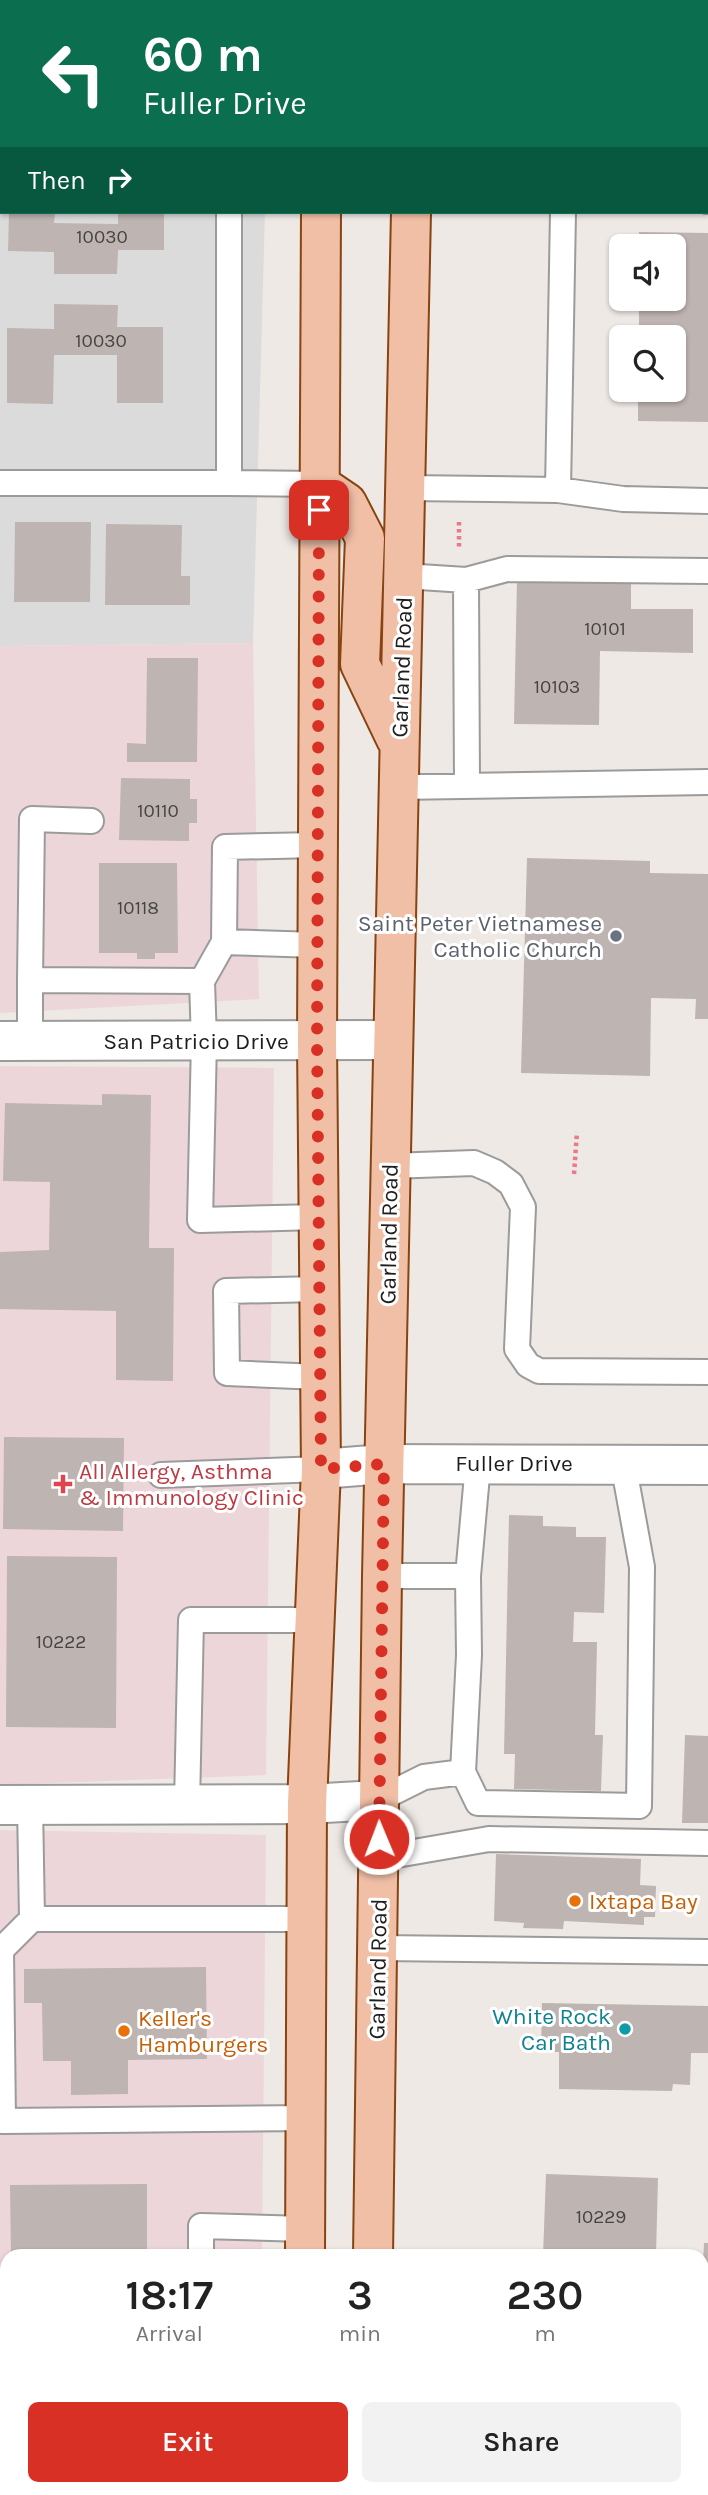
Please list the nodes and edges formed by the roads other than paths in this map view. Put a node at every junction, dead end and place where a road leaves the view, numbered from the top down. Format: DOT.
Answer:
graph roads {
  1 [pos="229,214"];
  2 [pos="321,214"];
  3 [pos="411,214"];
  4 [pos="562,214"];
  5 [pos="0,482"];
  6 [pos="229,483"];
  7 [pos="320,484"];
  8 [pos="406,488"];
  9 [pos="558,490"];
  10 [pos="708,500"];
  11 [pos="708,571"];
  12 [pos="404,576"];
  13 [pos="466,580"];
  14 [pos="400,747"];
  15 [pos="708,782"];
  16 [pos="467,784"];
  17 [pos="398,787"];
  18 [pos="91,821"];
  19 [pos="318,845"];
  20 [pos="224,942"];
  21 [pos="317,944"];
  22 [pos="30,980"];
  23 [pos="202,981"];
  24 [pos="392,1040"];
  25 [pos="15,1041"];
  26 [pos="204,1041"];
  27 [pos="317,1041"];
  28 [pos="390,1166"];
  29 [pos="318,1217"];
  30 [pos="319,1289"];
  31 [pos="708,1372"];
  32 [pos="320,1377"];
  33 [pos="623,1463"];
  34 [pos="384,1464"];
  35 [pos="478,1464"];
  36 [pos="708,1465"];
  37 [pos="321,1469"];
  38 [pos="161,1475"];
  39 [pos="382,1576"];
  40 [pos="468,1576"];
  41 [pos="314,1620"];
  42 [pos="463,1772"];
  43 [pos="378,1800"];
  44 [pos="187,1804"];
  45 [pos="307,1804"];
  46 [pos="15,1805"];
  47 [pos="708,1843"];
  48 [pos="379,1858"];
  49 [pos="32,1919"];
  50 [pos="306,1919"];
  51 [pos="379,1948"];
  52 [pos="708,1952"];
  53 [pos="306,2118"];
  54 [pos="305,2242"];
  55 [pos="201,2249"];
  56 [pos="373,2249"];
  1 -- 6 [label="lane"];
  2 -- 7 [label="main road"];
  3 -- 8 [label="main road, Garland Road"];
  4 -- 9 [label="lane"];
  5 -- 6 [label="lane"];
  6 -- 7 [label="lane"];
  7 -- 14 [label="main road"];
  7 -- 19 [label="main road"];
  8 -- 9 [label="lane"];
  8 -- 12 [label="main road, Garland Road"];
  9 -- 10 [label="lane"];
  11 -- 13 [label="lane"];
  12 -- 13 [label="lane"];
  12 -- 14 [label="main road, Garland Road"];
  13 -- 16 [label="lane"];
  14 -- 17 [label="main road, Garland Road"];
  15 -- 16 [label="lane"];
  16 -- 17 [label="lane"];
  17 -- 24 [label="main road, Garland Road"];
  18 -- 22 [label="lane"];
  19 -- 20 [label="lane"];
  19 -- 21 [label="main road"];
  20 -- 21 [label="lane"];
  20 -- 23 [label="lane"];
  21 -- 27 [label="main road"];
  22 -- 23 [label="lane"];
  22 -- 25 [label="lane"];
  23 -- 26 [label="lane"];
  24 -- 27 [label="street, San Patricio Drive"];
  24 -- 28 [label="main road, Garland Road"];
  25 -- 26 [label="street, San Patricio Drive"];
  26 -- 27 [label="street, San Patricio Drive"];
  26 -- 29 [label="lane"];
  27 -- 29 [label="main road"];
  28 -- 31 [label="lane"];
  28 -- 34 [label="main road, Garland Road"];
  29 -- 30 [label="main road"];
  30 -- 32 [label="main road"];
  30 -- 32 [label="lane"];
  32 -- 37 [label="main road"];
  33 -- 35 [label="street, Fuller Drive"];
  33 -- 36 [label="street, Fuller Drive"];
  33 -- 42 [label="lane"];
  34 -- 35 [label="street, Fuller Drive"];
  34 -- 37 [label="street, Fuller Drive"];
  34 -- 39 [label="main road, Garland Road"];
  35 -- 40 [label="lane"];
  37 -- 38 [label="lane"];
  37 -- 41 [label="main road"];
  39 -- 40 [label="lane"];
  39 -- 43 [label="main road, Garland Road"];
  40 -- 42 [label="lane"];
  41 -- 44 [label="lane"];
  41 -- 45 [label="main road"];
  42 -- 43 [label="lane"];
  43 -- 45 [label="street"];
  43 -- 48 [label="main road, Garland Road"];
  44 -- 45 [label="street"];
  44 -- 46 [label="street"];
  45 -- 50 [label="main road"];
  46 -- 49 [label="lane"];
  47 -- 48 [label="lane"];
  48 -- 51 [label="main road, Garland Road"];
  49 -- 50 [label="lane"];
  49 -- 53 [label="lane"];
  50 -- 53 [label="main road"];
  51 -- 52 [label="lane"];
  51 -- 56 [label="main road, Garland Road"];
  53 -- 54 [label="main road"];
  54 -- 55 [label="lane"];
}
